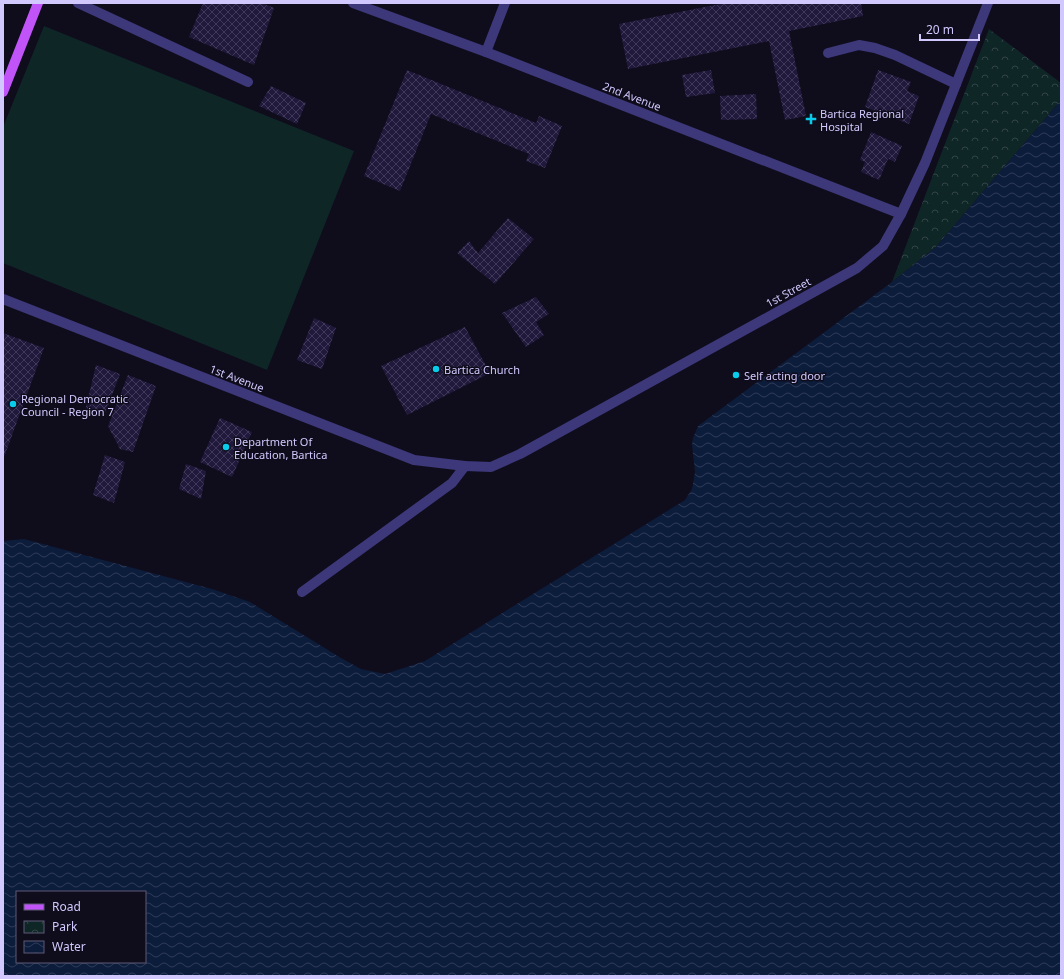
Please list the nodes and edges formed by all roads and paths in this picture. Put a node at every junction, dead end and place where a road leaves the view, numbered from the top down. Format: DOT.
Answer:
graph roads {
  1 [pos="38,3"];
  2 [pos="78,3"];
  3 [pos="353,3"];
  4 [pos="505,3"];
  5 [pos="988,3"];
  6 [pos="486,52"];
  7 [pos="828,52"];
  8 [pos="248,82"];
  9 [pos="956,84"];
  10 [pos="3,92"];
  11 [pos="900,214"];
  12 [pos="3,299"];
  13 [pos="465,466"];
  14 [pos="302,592"];
  1 -- 10 [label="main road"];
  2 -- 8 [label="street"];
  3 -- 6 [label="street, 2nd Avenue"];
  4 -- 6 [label="street"];
  5 -- 9 [label="street, 1st Street"];
  6 -- 11 [label="street, 2nd Avenue"];
  7 -- 9 [label="street"];
  9 -- 11 [label="street, 1st Street"];
  11 -- 13 [label="street, 1st Street"];
  12 -- 13 [label="street, 1st Avenue"];
  13 -- 14 [label="street"];
}
